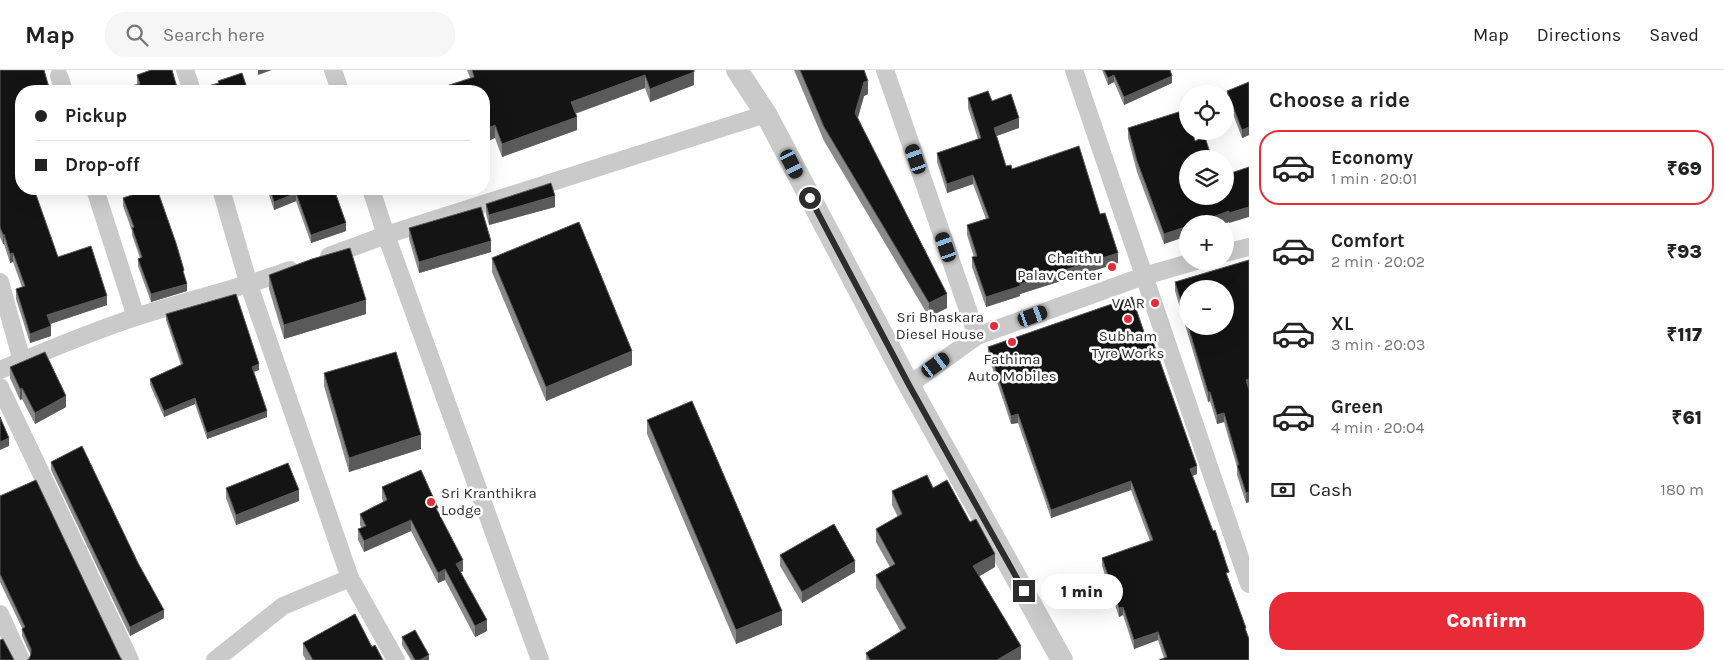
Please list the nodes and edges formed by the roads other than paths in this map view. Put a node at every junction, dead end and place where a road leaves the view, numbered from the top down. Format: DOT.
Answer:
graph roads {
  1 [pos="185,70"];
  2 [pos="333,70"];
  3 [pos="738,70"];
  4 [pos="885,70"];
  5 [pos="1074,70"];
  6 [pos="190,85"];
  7 [pos="338,85"];
  8 [pos="766,114"];
  9 [pos="97,195"];
  10 [pos="223,195"];
  11 [pos="373,195"];
  12 [pos="386,235"];
  13 [pos="1249,247"];
  14 [pos="1234,251"];
  15 [pos="1179,266"];
  16 [pos="1144,276"];
  17 [pos="0,282"];
  18 [pos="249,285"];
  19 [pos="136,317"];
  20 [pos="977,336"];
  21 [pos="22,361"];
  22 [pos="0,370"];
  23 [pos="909,385"];
  24 [pos="0,386"];
  25 [pos="350,578"];
  26 [pos="1249,584"];
  27 [pos="0,614"];
  28 [pos="21,660"];
  29 [pos="130,660"];
  30 [pos="215,660"];
  31 [pos="396,660"];
  32 [pos="540,660"];
  33 [pos="1062,660"];
  1 -- 6 [label="street"];
  2 -- 7 [label="street"];
  3 -- 8 [label="street"];
  4 -- 20 [label="street"];
  5 -- 16 [label="street"];
  8 -- 12 [label="street"];
  8 -- 23 [label="street"];
  9 -- 19 [label="street"];
  10 -- 18 [label="street"];
  11 -- 12 [label="street"];
  12 -- 18 [label="street"];
  12 -- 32 [label="street"];
  13 -- 14 [label="street"];
  15 -- 16 [label="street"];
  16 -- 20 [label="street"];
  16 -- 26 [label="street"];
  17 -- 21 [label="street"];
  18 -- 19 [label="street"];
  18 -- 25 [label="street"];
  19 -- 21 [label="street"];
  20 -- 23 [label="street"];
  21 -- 22 [label="street"];
  23 -- 33 [label="street"];
  24 -- 29 [label="street"];
  25 -- 30 [label="street"];
  25 -- 31 [label="street"];
  27 -- 28 [label="street"];
}
